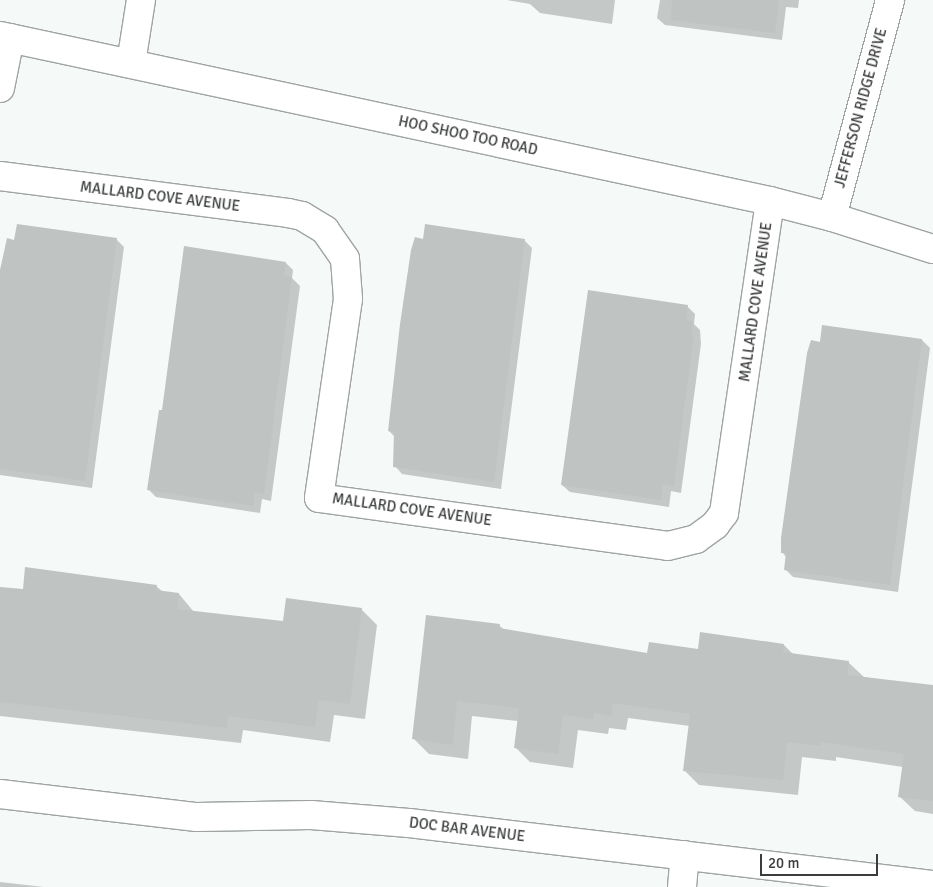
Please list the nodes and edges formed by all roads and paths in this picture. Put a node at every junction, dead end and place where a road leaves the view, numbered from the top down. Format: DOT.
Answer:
graph roads {
  1 [pos="141,0"];
  2 [pos="890,0"];
  3 [pos="5,37"];
  4 [pos="131,63"];
  5 [pos="0,88"];
  6 [pos="0,176"];
  7 [pos="770,201"];
  8 [pos="832,217"];
  9 [pos="933,249"];
  10 [pos="0,794"];
  11 [pos="685,855"];
  12 [pos="933,885"];
  13 [pos="682,887"];
  1 -- 4 [label="street"];
  2 -- 8 [label="street, JEFFERSON RIDGE DRIVE"];
  3 -- 4 [label="street, HOO SHOO TOO ROAD"];
  3 -- 5 [label="street"];
  4 -- 7 [label="street, HOO SHOO TOO ROAD"];
  6 -- 7 [label="street, MALLARD COVE AVENUE"];
  7 -- 8 [label="street, HOO SHOO TOO ROAD"];
  8 -- 9 [label="street, HOO SHOO TOO ROAD"];
  10 -- 11 [label="street, DOC BAR AVENUE"];
  11 -- 12 [label="street, DOC BAR AVENUE"];
  11 -- 13 [label="street"];
}
